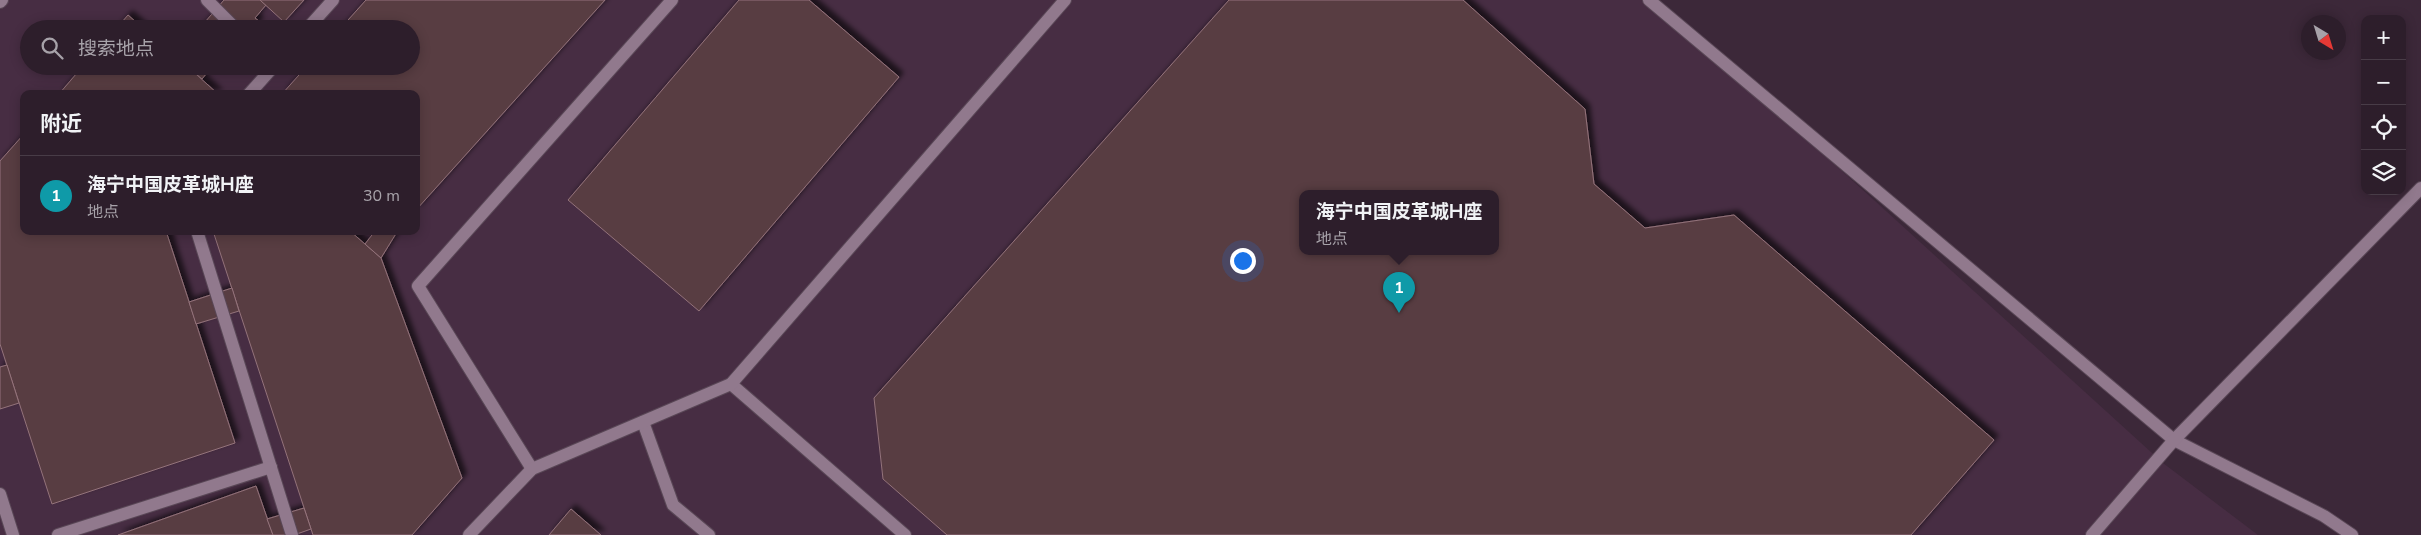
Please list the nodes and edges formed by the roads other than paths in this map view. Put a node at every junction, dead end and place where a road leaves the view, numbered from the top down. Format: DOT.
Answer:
graph roads {
  1 [pos="207,0"];
  2 [pos="333,0"];
  3 [pos="672,0"];
  4 [pos="1065,0"];
  5 [pos="1649,0"];
  6 [pos="227,20"];
  7 [pos="315,20"];
  8 [pos="266,75"];
  9 [pos="253,90"];
  10 [pos="2421,188"];
  11 [pos="198,235"];
  12 [pos="731,384"];
  13 [pos="643,422"];
  14 [pos="2174,440"];
  15 [pos="271,467"];
  16 [pos="532,469"];
  17 [pos="0,494"];
  18 [pos="13,535"];
  19 [pos="58,535"];
  20 [pos="292,535"];
  21 [pos="469,535"];
  22 [pos="709,535"];
  23 [pos="905,535"];
  24 [pos="2092,535"];
  25 [pos="2352,535"];
  1 -- 6 [label="street"];
  2 -- 7 [label="street"];
  3 -- 16 [label="street"];
  4 -- 12 [label="street"];
  5 -- 14 [label="street"];
  8 -- 9 [label="street"];
  10 -- 14 [label="street"];
  11 -- 15 [label="street"];
  12 -- 13 [label="street"];
  12 -- 23 [label="street"];
  13 -- 16 [label="street"];
  13 -- 22 [label="street"];
  14 -- 24 [label="street"];
  14 -- 25 [label="street"];
  15 -- 19 [label="street"];
  15 -- 20 [label="street"];
  16 -- 21 [label="street"];
  17 -- 18 [label="street"];
}
